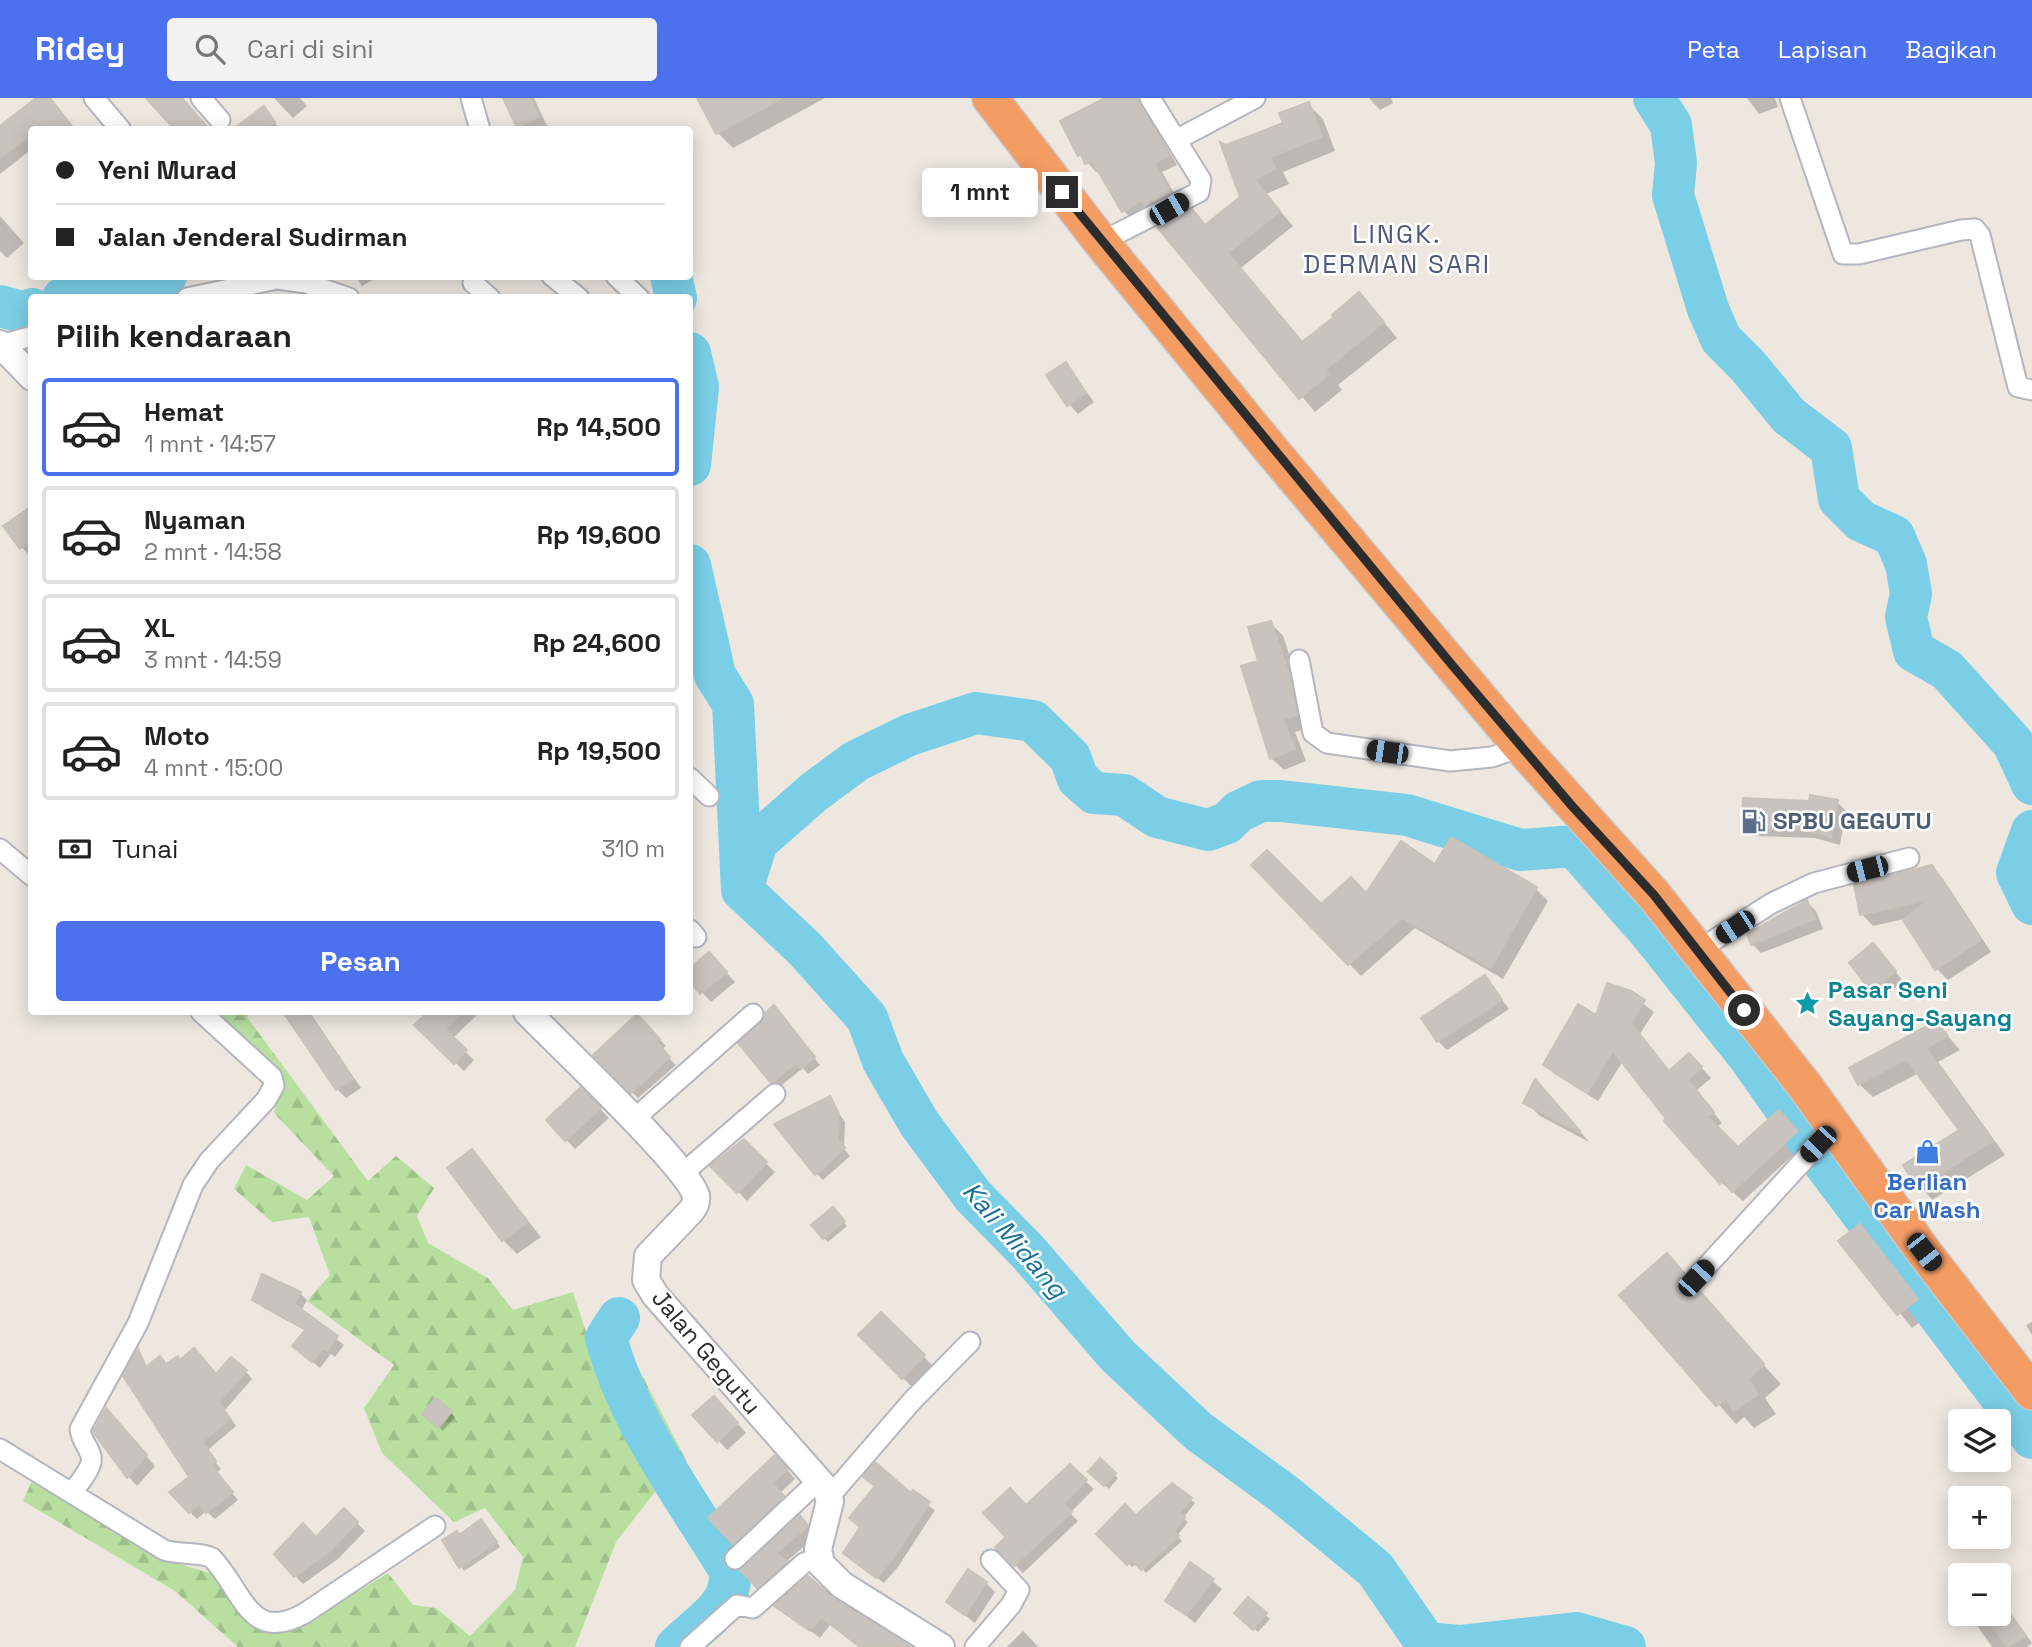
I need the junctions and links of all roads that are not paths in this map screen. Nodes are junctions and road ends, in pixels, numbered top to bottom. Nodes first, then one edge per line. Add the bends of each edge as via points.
1 (94, 98) edge
2 (201, 98) edge
3 (471, 98) edge
4 (990, 98) edge
5 (1150, 98) edge
6 (1255, 98) edge
7 (1790, 98) edge
8 (220, 120) dead end
9 (480, 125) dead end
10 (118, 126) edge
11 (1176, 140) junction
12 (1101, 242) junction
13 (271, 280) edge
14 (284, 280) edge
15 (557, 280) edge
16 (620, 280) edge
17 (473, 283) dead end
18 (206, 294) edge
19 (338, 294) edge
20 (485, 294) edge
21 (574, 294) edge
22 (635, 294) edge
23 (28, 337) edge
24 (1, 344) edge
25 (28, 373) edge
26 (2032, 390) edge
27 (1298, 660) dead end
28 (1521, 747) junction
29 (693, 781) edge
30 (709, 796) dead end
31 (0, 849) edge
32 (1909, 858) dead end
33 (28, 873) edge
34 (1697, 951) junction
35 (753, 1014) dead end
36 (204, 1015) edge
37 (530, 1015) edge
38 (775, 1094) dead end
39 (633, 1120) junction
40 (1820, 1142) junction
41 (682, 1174) junction
42 (1696, 1278) dead end
43 (971, 1342) dead end
44 (2029, 1382) edge
45 (0, 1450) edge
46 (824, 1488) junction
47 (72, 1493) junction
48 (435, 1526) dead end
49 (819, 1558) junction
50 (735, 1559) dead end
51 (991, 1560) dead end
52 (690, 1647) edge
53 (941, 1647) edge
54 (975, 1647) edge

1 - 10 street
2 - 8 street
3 - 9 street
4 - 12 highway
5 - 11 street
6 - 11 street
7 - 26 street via 1843,254 1961,230 1975,229 1980,235 2018,387
11 - 12 street via 1201,180 1199,192
12 - 28 highway
13 - 18 street
14 - 19 street
15 - 21 street
16 - 22 street
17 - 20 street
23 - 24 street
24 - 25 street
27 - 28 street via 1313,733 1327,743 1450,761 1492,757
28 - 34 highway via 1654,895
29 - 30 street
31 - 33 street
32 - 34 street via 1814,883 1772,903
34 - 40 highway
35 - 39 street
36 - 47 street via 272,1077 274,1086 193,1185 138,1323 80,1429 91,1462
37 - 39 street, Jalan Gegutu
38 - 41 street
39 - 41 street, Jalan Gegutu
40 - 42 street
40 - 44 highway via 1924,1252
41 - 46 street, Jalan Gegutu via 694,1192 696,1205 648,1256 646,1280 654,1295
43 - 46 street
45 - 47 street
46 - 49 street
46 - 50 street
47 - 48 street via 164,1550 206,1554 256,1616 274,1624 305,1613
49 - 52 street via 804,1563 753,1608 737,1605
49 - 53 street via 842,1585
51 - 54 street via 1018,1590

